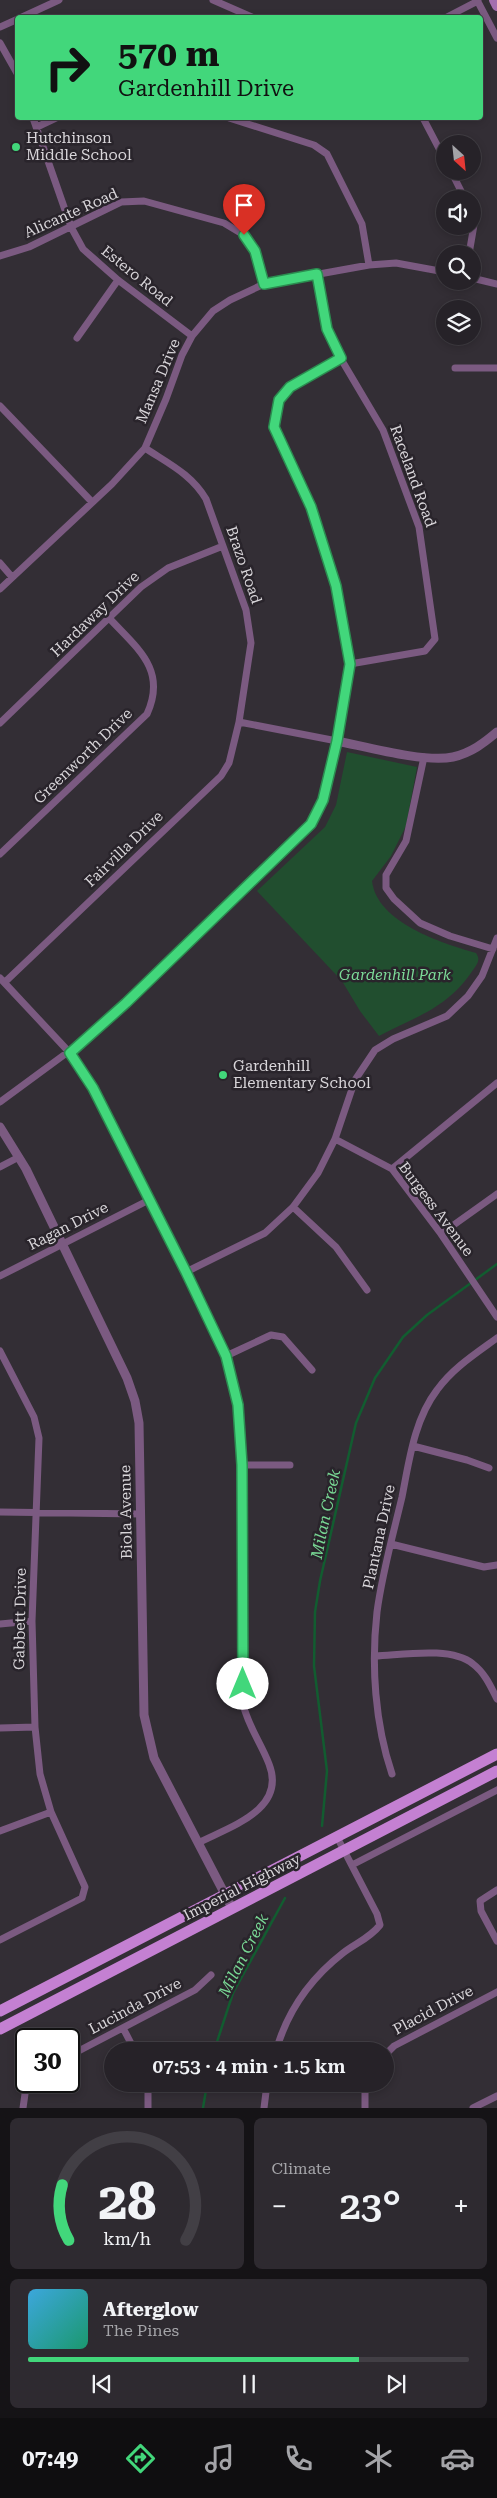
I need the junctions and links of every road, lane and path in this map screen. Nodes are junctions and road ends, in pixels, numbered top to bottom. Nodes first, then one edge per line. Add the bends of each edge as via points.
1 (59, 0) edge
2 (212, 0) edge
3 (494, 0) edge
4 (477, 1) edge
5 (497, 6) edge
6 (26, 15) edge
7 (247, 15) edge
8 (451, 15) edge
9 (15, 20) edge
10 (0, 27) edge
11 (497, 38) edge
12 (0, 43) edge
13 (15, 70) edge
14 (34, 120) edge
15 (52, 120) edge
16 (235, 120) edge
17 (424, 120) edge
18 (36, 127) junction
19 (436, 143) edge
20 (71, 227) junction
21 (0, 256) edge
22 (369, 265) junction
23 (436, 270) edge
24 (317, 274) junction
25 (118, 280) junction
26 (481, 280) edge
27 (264, 284) junction
28 (497, 284) edge
29 (192, 336) junction
30 (78, 338) dead end
31 (341, 358) junction
32 (455, 368) dead end
33 (497, 368) edge
34 (0, 406) edge
35 (145, 448) junction
36 (92, 502) junction
37 (223, 546) junction
38 (0, 563) edge
39 (12, 577) junction
40 (0, 589) edge
41 (110, 619) junction
42 (350, 664) junction
43 (239, 722) junction
44 (0, 723) edge
45 (497, 732) edge
46 (337, 741) junction
47 (424, 757) junction
48 (0, 854) edge
49 (497, 938) edge
50 (493, 950) junction
51 (2, 980) edge
52 (70, 1053) junction
53 (497, 1083) edge
54 (0, 1102) edge
55 (0, 1127) edge
56 (335, 1139) junction
57 (19, 1157) junction
58 (0, 1167) edge
59 (392, 1169) junction
60 (497, 1194) edge
61 (149, 1200) junction
62 (293, 1207) junction
63 (441, 1234) junction
64 (62, 1244) junction
65 (186, 1272) junction
66 (0, 1276) edge
67 (367, 1290) dead end
68 (497, 1317) edge
69 (497, 1338) edge
70 (0, 1351) edge
71 (226, 1356) junction
72 (312, 1370) dead end
73 (412, 1446) junction
74 (242, 1465) junction
75 (290, 1465) dead end
76 (489, 1468) dead end
77 (37, 1511) junction
78 (0, 1512) edge
79 (140, 1514) junction
80 (392, 1544) junction
81 (497, 1565) edge
82 (32, 1621) junction
83 (0, 1624) edge
84 (375, 1656) junction
85 (497, 1699) edge
86 (35, 1726) junction
87 (0, 1728) edge
88 (497, 1754) edge
89 (497, 1771) edge
90 (392, 1774) dead end
91 (497, 1790) edge
92 (51, 1812) junction
93 (0, 1831) edge
94 (337, 1837) junction
95 (198, 1843) junction
96 (344, 1850) junction
97 (352, 1865) junction
98 (497, 1890) edge
99 (225, 1895) junction
100 (232, 1908) junction
101 (0, 1940) edge
102 (497, 1941) edge
103 (211, 1975) dead end
104 (497, 1992) edge
105 (0, 2011) edge
106 (123, 2028) junction
107 (0, 2029) edge
108 (130, 2042) edge
109 (279, 2042) edge
110 (394, 2046) edge
111 (80, 2050) edge
112 (148, 2092) edge
113 (267, 2092) edge
114 (365, 2092) edge
115 (25, 2093) edge
116 (497, 2096) edge
117 (23, 2108) edge
118 (148, 2108) edge
119 (264, 2108) edge
120 (365, 2108) edge
121 (473, 2108) edge

1 - 6 street
2 - 7 street
3 - 5 main road
4 - 8 street
4 - 11 street
9 - 10 street
12 - 13 street
14 - 18 street, Estero Road
15 - 18 street
16 - 22 street via 314,145 328,154 362,224
17 - 19 street
18 - 20 street, Estero Road
20 - 21 street, Alicante Road via 29,247
20 - 25 street, Estero Road via 83,249
20 - 27 street, Alicante Road via 121,202 144,201 224,223 244,235 255,251
22 - 23 street, Mansa Drive via 396,263
22 - 24 street, Mansa Drive
24 - 27 street, Mansa Drive
24 - 31 street, Raceland Road via 327,329
25 - 29 street, Estero Road
25 - 30 street
26 - 28 street
27 - 29 street, Mansa Drive via 213,311
29 - 35 street, Mansa Drive
31 - 42 street via 290,387 279,400 274,427 311,507 336,586
31 - 42 street, Raceland Road via 383,430 420,527 435,639 425,651
32 - 33 street
34 - 36 street
35 - 36 street, Mansa Drive
35 - 37 street, Brazo Road via 189,476 198,486
36 - 39 street, Mansa Drive
37 - 41 street, Hardaway Drive via 168,568 141,586
37 - 43 street, Brazo Road via 246,610 251,643
38 - 39 street
39 - 40 street, Mansa Drive
41 - 44 street, Hardaway Drive
41 - 48 street, Greenworth Drive via 141,651 150,666 155,683 147,714
42 - 46 street
43 - 46 street
43 - 51 street, Fairvilla Drive via 229,764 221,776
45 - 47 street via 480,746 453,757
46 - 47 street
46 - 52 street via 323,800 311,824
47 - 50 street via 406,841 386,875 386,888 420,923
49 - 50 street
50 - 56 street via 482,976 468,996 447,1016 375,1050 355,1080
51 - 52 street
52 - 54 street
52 - 61 street via 93,1088
53 - 59 street
55 - 57 street, Biola Avenue
56 - 59 street, Burgess Avenue
56 - 62 street via 318,1173
57 - 58 street
57 - 64 street, Biola Avenue
59 - 63 street, Burgess Avenue
60 - 63 street
61 - 64 street, Ragan Drive
61 - 65 street
62 - 65 street via 265,1233
62 - 67 street via 336,1247
63 - 68 street, Burgess Avenue
64 - 66 street, Ragan Drive
64 - 79 street, Biola Avenue via 135,1401 139,1423
65 - 71 street
69 - 73 street, Plantana Drive via 457,1368 436,1390
70 - 77 street, Gabbett Drive via 34,1417 39,1438
71 - 72 street via 270,1335 283,1337
71 - 74 street via 238,1405
73 - 76 street
73 - 80 street, Plantana Drive
74 - 75 street
74 - 95 street via 243,1704 270,1765 273,1783 269,1799 256,1813
77 - 78 street
77 - 79 street
77 - 82 street, Gabbett Drive
79 - 95 street, Biola Avenue via 144,1715 154,1758
80 - 81 street via 484,1567
80 - 84 street, Plantana Drive via 377,1612
82 - 83 street
82 - 86 street, Gabbett Drive
84 - 85 street via 456,1655 473,1664 486,1678
84 - 90 street, Plantana Drive via 381,1730
86 - 87 street
86 - 92 street, Gabbett Drive via 40,1774
88 - 94 main road, Imperial Highway
89 - 96 main road, Imperial Highway
91 - 97 street
92 - 93 street
92 - 101 street, Gabbett Drive via 85,1887 82,1898
94 - 96 street
94 - 99 main road, Imperial Highway
95 - 99 street, Biola Avenue
96 - 97 street
96 - 100 main road, Imperial Highway
97 - 109 street via 380,1925 372,1935 344,1952 308,1987 291,2012
98 - 102 street via 480,1901 481,1911
99 - 100 street, Biola Avenue
99 - 105 main road, Imperial Highway
100 - 107 main road, Imperial Highway
103 - 106 street, Lucinda Drive via 195,1990
104 - 110 street, Placid Drive
106 - 108 street
106 - 111 street, Lucinda Drive
112 - 118 street
113 - 119 street
114 - 120 street
115 - 117 street
116 - 121 street

